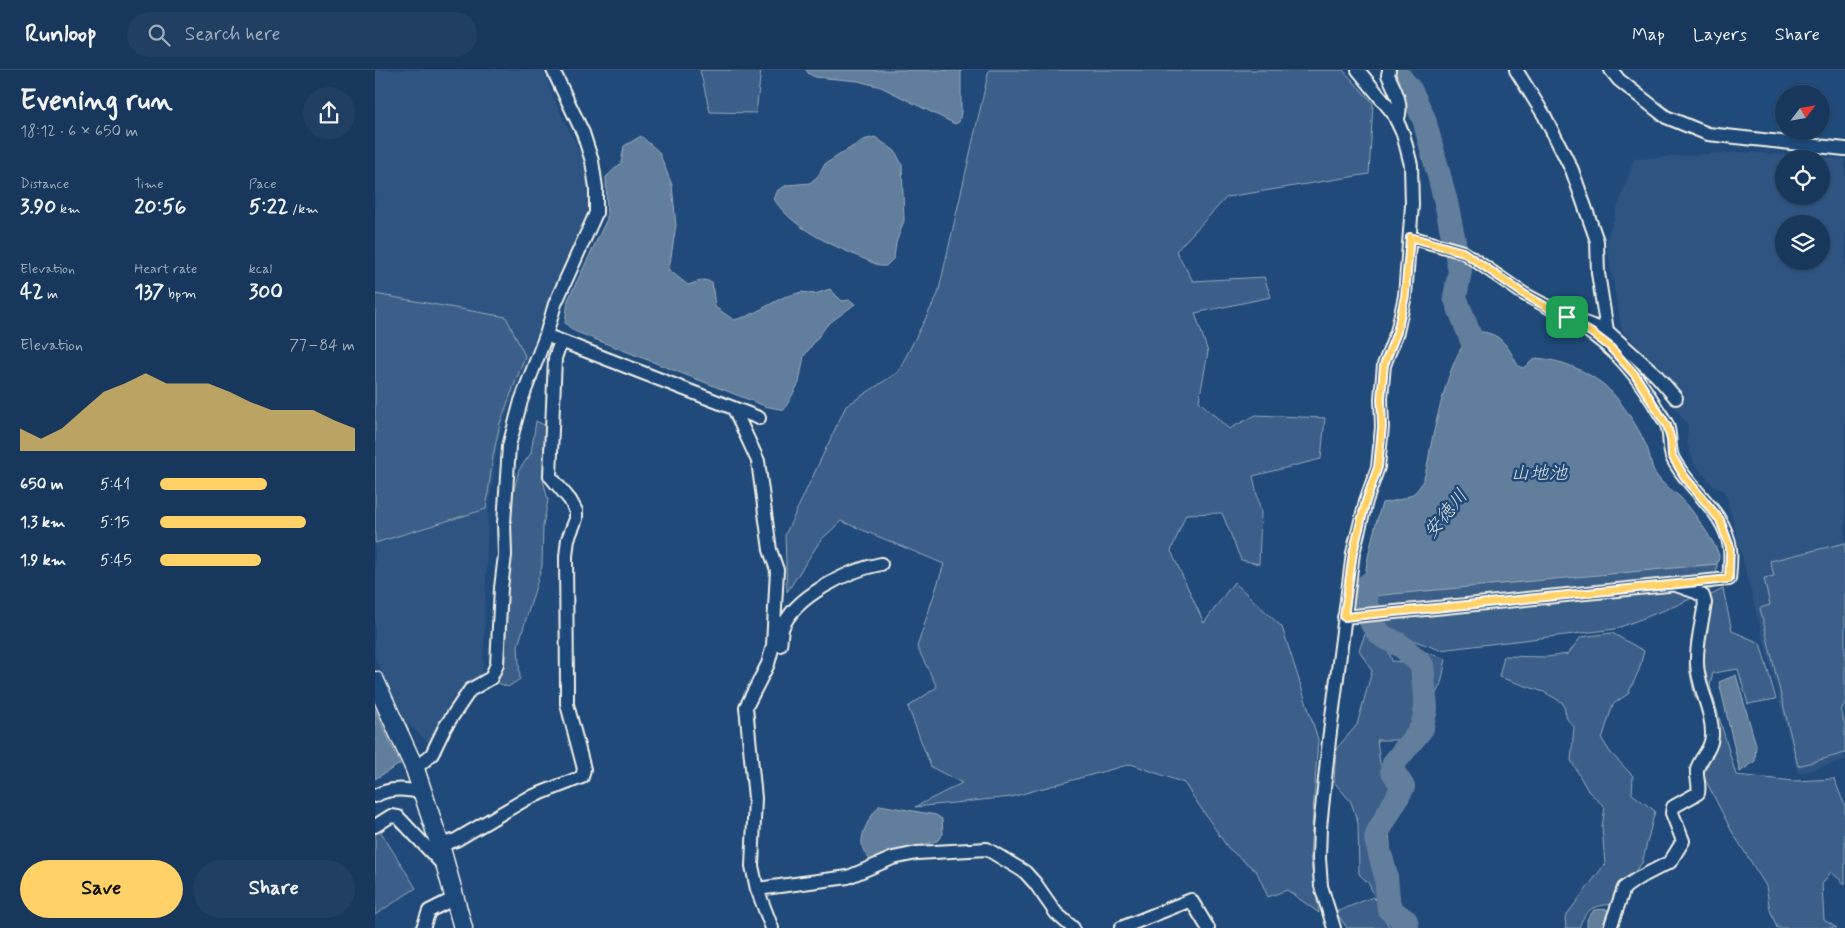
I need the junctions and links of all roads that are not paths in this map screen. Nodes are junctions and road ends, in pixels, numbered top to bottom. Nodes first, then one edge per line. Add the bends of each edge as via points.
1 (553, 70) edge
2 (1358, 70) edge
3 (1516, 70) edge
4 (1611, 70) edge
5 (1389, 73) edge
6 (1397, 121) junction
7 (1845, 148) edge
8 (1410, 237) junction
9 (1567, 317) junction
10 (1607, 331) junction
11 (546, 335) junction
12 (561, 341) junction
13 (1675, 398) dead end
14 (734, 409) junction
15 (759, 418) dead end
16 (881, 564) dead end
17 (1670, 583) junction
18 (1344, 617) junction
19 (768, 664) junction
20 (375, 682) edge
21 (415, 769) junction
22 (423, 793) junction
23 (375, 796) edge
24 (375, 826) edge
25 (440, 844) junction
26 (447, 869) junction
27 (757, 889) junction
28 (455, 898) junction
29 (423, 928) edge
30 (463, 928) edge
31 (772, 928) edge
32 (1073, 928) edge
33 (1121, 928) edge
34 (1208, 928) edge
35 (1334, 928) edge
36 (1610, 928) edge

1 - 11 street via 593,160 596,213 555,304
2 - 6 street
3 - 10 street via 1543,115 1579,188 1597,241 1598,273
4 - 7 street via 1665,117 1708,134
5 - 6 street via 1401,113
6 - 8 street via 1411,164
8 - 9 street via 1463,252 1524,294
8 - 18 street via 1405,296 1384,365 1378,467 1353,553
9 - 10 street
9 - 17 street via 1609,346 1635,375 1667,426 1672,456 1720,520 1730,547 1729,579
10 - 13 street via 1657,375
11 - 12 street
11 - 21 street via 521,401 509,446 497,664 491,678 470,690 445,727 432,754
12 - 14 street
12 - 25 street via 555,358 550,476 576,511 566,556 567,704 583,769 582,777 526,799 456,840
14 - 15 street
14 - 19 street via 757,461 770,550 777,570 773,645
16 - 19 street via 829,583 793,611 782,629 779,654
17 - 18 street
17 - 36 street via 1703,596 1705,603 1697,665 1712,736 1709,750 1697,768 1698,793 1673,807 1672,813 1683,841 1670,862 1624,888
18 - 35 street via 1320,828 1321,886
19 - 27 street via 746,707 755,798 752,866
20 - 21 street
21 - 22 street
22 - 23 street via 392,789
22 - 25 street
24 - 26 street via 391,816 398,817
25 - 26 street
26 - 28 street
27 - 31 street
27 - 32 street via 847,877 893,858 917,853 987,849 1025,872 1056,913
28 - 29 street via 429,910
28 - 30 street
33 - 34 street via 1191,900

